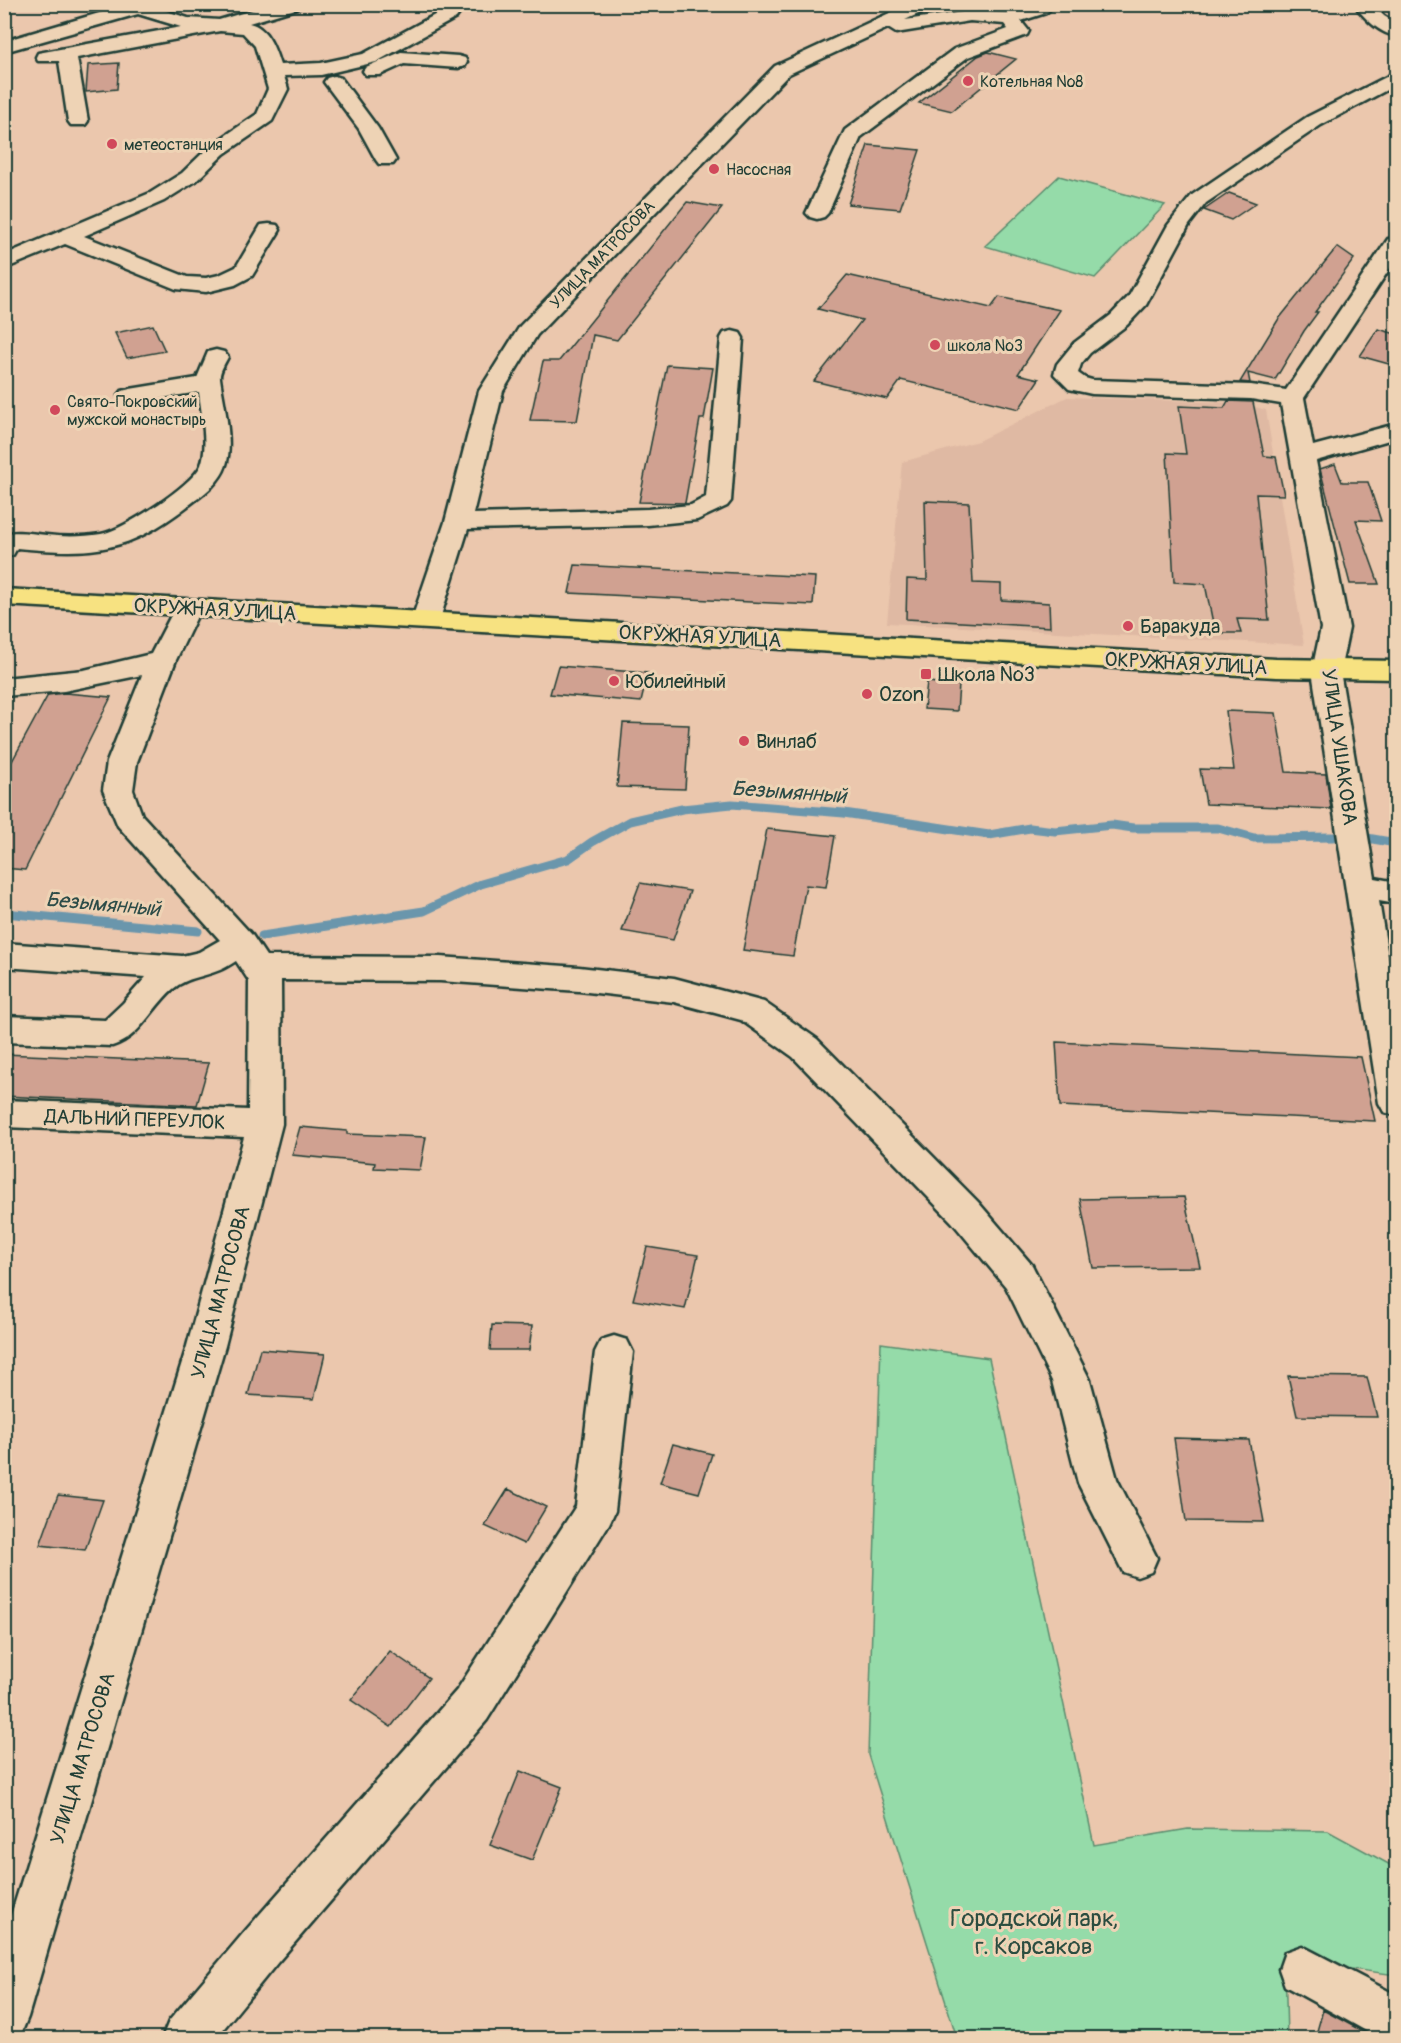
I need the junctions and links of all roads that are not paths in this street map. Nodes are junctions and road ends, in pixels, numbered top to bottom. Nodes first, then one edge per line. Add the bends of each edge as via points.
1 (293, 4) edge
2 (925, 4) edge
3 (1047, 4) edge
4 (1363, 4) edge
5 (145, 6) edge
6 (450, 14) dead end
7 (1009, 18) junction
8 (219, 26) junction
9 (1396, 31) edge
10 (868, 32) junction
11 (4, 47) edge
12 (67, 54) junction
13 (4, 60) edge
14 (458, 62) dead end
15 (296, 70) junction
16 (272, 71) junction
17 (1396, 78) edge
18 (334, 82) junction
19 (78, 122) dead end
20 (386, 160) dead end
21 (817, 213) dead end
22 (269, 230) dead end
23 (66, 237) junction
24 (1396, 244) edge
25 (4, 263) edge
26 (732, 338) dead end
27 (216, 357) dead end
28 (210, 383) junction
29 (130, 396) dead end
30 (1292, 398) junction
31 (1396, 431) edge
32 (1303, 457) junction
33 (458, 522) junction
34 (6, 543) edge
35 (4, 597) edge
36 (188, 608) junction
37 (426, 619) junction
38 (162, 660) junction
39 (1326, 670) junction
40 (1396, 670) edge
41 (4, 687) edge
42 (1361, 886) junction
43 (1396, 893) edge
44 (4, 955) edge
45 (249, 955) junction
46 (182, 968) junction
47 (4, 1029) edge
48 (1396, 1103) edge
49 (4, 1113) edge
50 (265, 1124) junction
51 (614, 1352) dead end
52 (1137, 1558) dead end
53 (1302, 1968) dead end
54 (4, 2017) edge
55 (1396, 2021) edge
56 (186, 2038) edge

1 - 8 street
2 - 10 street, УЛИЦА МАТРОСОВА
3 - 7 street
4 - 9 street
5 - 8 street via 186,23
5 - 11 street
6 - 15 street via 369,58 321,69
7 - 10 street via 970,16
7 - 21 street via 1020,31 961,54 852,134
8 - 12 street
8 - 16 street via 248,28 264,44
10 - 33 street, УЛИЦА МАТРОСОВА via 782,70 528,331 491,391
12 - 13 street
12 - 19 street
14 - 18 street via 401,58 347,83
15 - 16 street
15 - 18 street via 320,81
16 - 23 street via 278,89 265,117 157,197
17 - 30 street via 1314,121 1199,199 1187,211 1152,281 1127,312 1075,354 1066,374 1077,384 1092,387 1251,392
18 - 20 street
22 - 23 street via 244,271 206,285 184,284
23 - 25 street
24 - 30 street
26 - 33 street via 718,501 697,512 648,517
27 - 28 street via 208,376
28 - 29 street
28 - 34 street via 216,429 214,464 196,488 125,535 103,542
30 - 32 street, УЛИЦА УШАКОВА
31 - 32 street
32 - 39 street, УЛИЦА УШАКОВА via 1335,628
33 - 37 street, УЛИЦА МАТРОСОВА
35 - 36 main road, ОКРУЖНАЯ УЛИЦА
36 - 37 main road, ОКРУЖНАЯ УЛИЦА
36 - 38 street, УЛИЦА МАТРОСОВА
37 - 39 main road, ОКРУЖНАЯ УЛИЦА
38 - 41 street via 115,674 45,686
38 - 45 street, УЛИЦА МАТРОСОВА via 122,762 118,790 129,819
39 - 40 main road, ОКРУЖНАЯ УЛИЦА
39 - 42 street, УЛИЦА УШАКОВА
42 - 43 street
42 - 48 street, УЛИЦА УШАКОВА
44 - 46 street
45 - 46 street
45 - 50 street, УЛИЦА МАТРОСОВА via 265,980
45 - 52 street via 579,979 674,990 752,1011 805,1048 965,1212 1019,1276 1071,1380 1098,1483
46 - 47 street via 161,981 112,1033
49 - 50 street, ДАЛЬНИЙ ПЕРЕУЛОК
50 - 54 street, УЛИЦА МАТРОСОВА via 206,1346
51 - 56 street via 595,1511 472,1705
53 - 55 street

